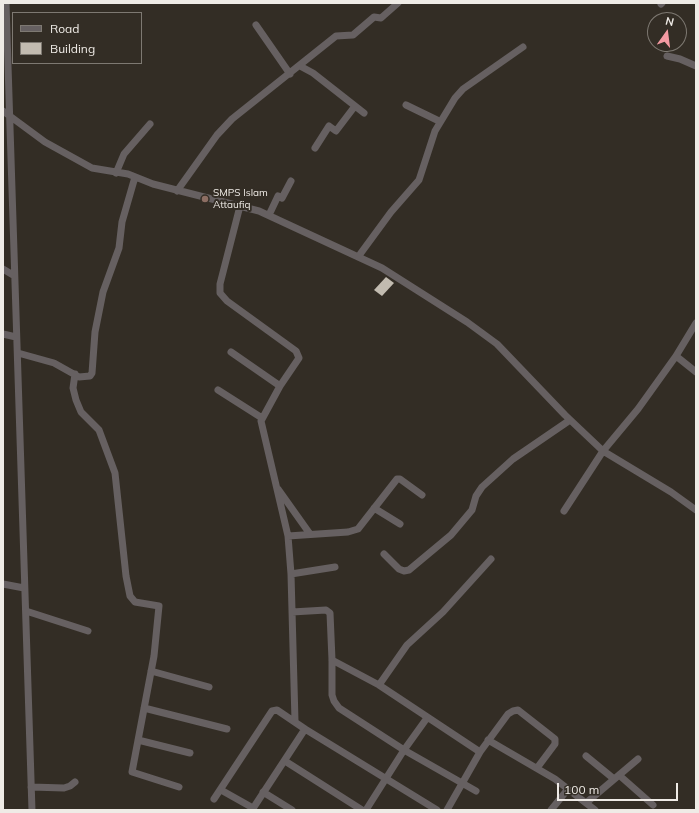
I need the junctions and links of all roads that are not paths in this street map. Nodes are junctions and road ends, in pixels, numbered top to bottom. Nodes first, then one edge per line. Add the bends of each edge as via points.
1 (6, 3) edge
2 (398, 3) edge
3 (256, 25) dead end
4 (523, 47) dead end
5 (667, 56) dead end
6 (300, 66) junction
7 (696, 66) edge
8 (290, 74) junction
9 (406, 105) dead end
10 (355, 106) junction
11 (6, 113) edge
12 (364, 113) dead end
13 (439, 121) junction
14 (150, 124) dead end
15 (315, 148) dead end
16 (116, 173) junction
17 (135, 177) junction
18 (291, 181) dead end
19 (177, 191) junction
20 (240, 206) junction
21 (269, 215) junction
22 (358, 257) junction
23 (3, 269) edge
24 (13, 275) junction
25 (696, 323) edge
26 (3, 334) edge
27 (16, 336) junction
28 (231, 352) dead end
29 (18, 353) junction
30 (676, 356) junction
31 (696, 372) edge
32 (75, 374) junction
33 (280, 386) junction
34 (218, 390) dead end
35 (262, 418) junction
36 (570, 420) junction
37 (603, 451) junction
38 (276, 486) junction
39 (422, 495) dead end
40 (374, 508) junction
41 (696, 510) edge
42 (564, 511) dead end
43 (400, 524) dead end
44 (310, 534) junction
45 (288, 536) junction
46 (384, 554) dead end
47 (491, 559) dead end
48 (335, 567) dead end
49 (291, 574) junction
50 (3, 584) edge
51 (24, 588) junction
52 (26, 611) junction
53 (292, 612) junction
54 (88, 631) dead end
55 (332, 660) junction
56 (151, 671) junction
57 (379, 685) junction
58 (209, 687) dead end
59 (144, 708) junction
60 (427, 718) junction
61 (295, 721) junction
62 (228, 729) dead end
63 (305, 729) junction
64 (138, 740) junction
65 (488, 740) junction
66 (404, 750) junction
67 (480, 752) junction
68 (190, 753) dead end
69 (586, 756) dead end
70 (638, 759) dead end
71 (285, 761) junction
72 (537, 768) junction
73 (617, 777) junction
74 (386, 779) junction
75 (75, 782) dead end
76 (463, 783) junction
77 (31, 787) junction
78 (179, 788) dead end
79 (568, 789) junction
80 (221, 790) junction
81 (476, 791) dead end
82 (264, 792) junction
83 (214, 799) dead end
84 (586, 803) junction
85 (653, 805) dead end
86 (253, 809) edge
87 (32, 810) edge
88 (292, 810) edge
89 (362, 810) edge
90 (366, 810) edge
91 (437, 810) edge
92 (447, 810) edge
93 (551, 810) edge
94 (595, 810) edge

1 - 11 street
2 - 6 street via 381,18 374,17 353,35 336,36 311,54
3 - 8 street
4 - 13 street via 463,89
5 - 7 street
6 - 8 street
6 - 10 street
8 - 19 street via 226,125
9 - 13 street
10 - 12 street
10 - 15 street via 336,131 329,126
11 - 16 street via 75,159 92,168
11 - 24 street
13 - 22 street via 423,174
14 - 16 street via 124,154
16 - 17 street
17 - 19 street
17 - 32 street via 122,222 118,248 103,292 95,332 94,369 90,376 78,377
18 - 21 street via 282,198 278,196
19 - 20 street
20 - 21 street
20 - 33 street via 220,284 220,293 227,301 296,351 299,358 297,363
21 - 22 street
22 - 36 street via 382,268 497,344
23 - 24 street
24 - 27 street
25 - 30 street
26 - 27 street
27 - 29 street
28 - 33 street
29 - 32 street via 54,363
29 - 51 street
30 - 31 street
30 - 37 street via 628,422
32 - 56 street via 73,388 76,400 81,412 99,430 115,473 130,596 135,602 158,606
33 - 35 street
34 - 35 street
35 - 38 street via 262,432
36 - 37 street
36 - 46 street via 514,460 482,487 472,510 451,535 409,570 404,572 399,569
37 - 41 street
37 - 42 street
38 - 44 street
38 - 45 street
39 - 40 street via 397,479
40 - 43 street
40 - 44 street via 362,526 353,532
44 - 45 street
45 - 49 street
47 - 57 street via 443,612 407,645
48 - 49 street
49 - 53 street
50 - 51 street
51 - 52 street
52 - 54 street
52 - 77 street
53 - 55 street via 328,611
53 - 61 street
55 - 57 street
55 - 66 street via 334,701 340,708
56 - 58 street
56 - 59 street
57 - 60 street
59 - 62 street
59 - 64 street
60 - 66 street
60 - 67 street
61 - 63 street
61 - 80 street via 277,710 272,711
63 - 71 street
63 - 74 street
64 - 68 street
64 - 78 street via 132,772
65 - 67 street
65 - 72 street
65 - 72 street via 508,714 518,710 555,739 555,744
66 - 74 street
66 - 76 street
67 - 76 street
69 - 73 street
70 - 73 street
71 - 82 street
71 - 89 street
72 - 79 street
73 - 84 street
73 - 85 street
74 - 90 street
74 - 91 street
75 - 77 street via 64,788
76 - 81 street
76 - 92 street
77 - 87 street
79 - 84 street
79 - 93 street
80 - 83 street
80 - 86 street
82 - 86 street
82 - 88 street
84 - 94 street

